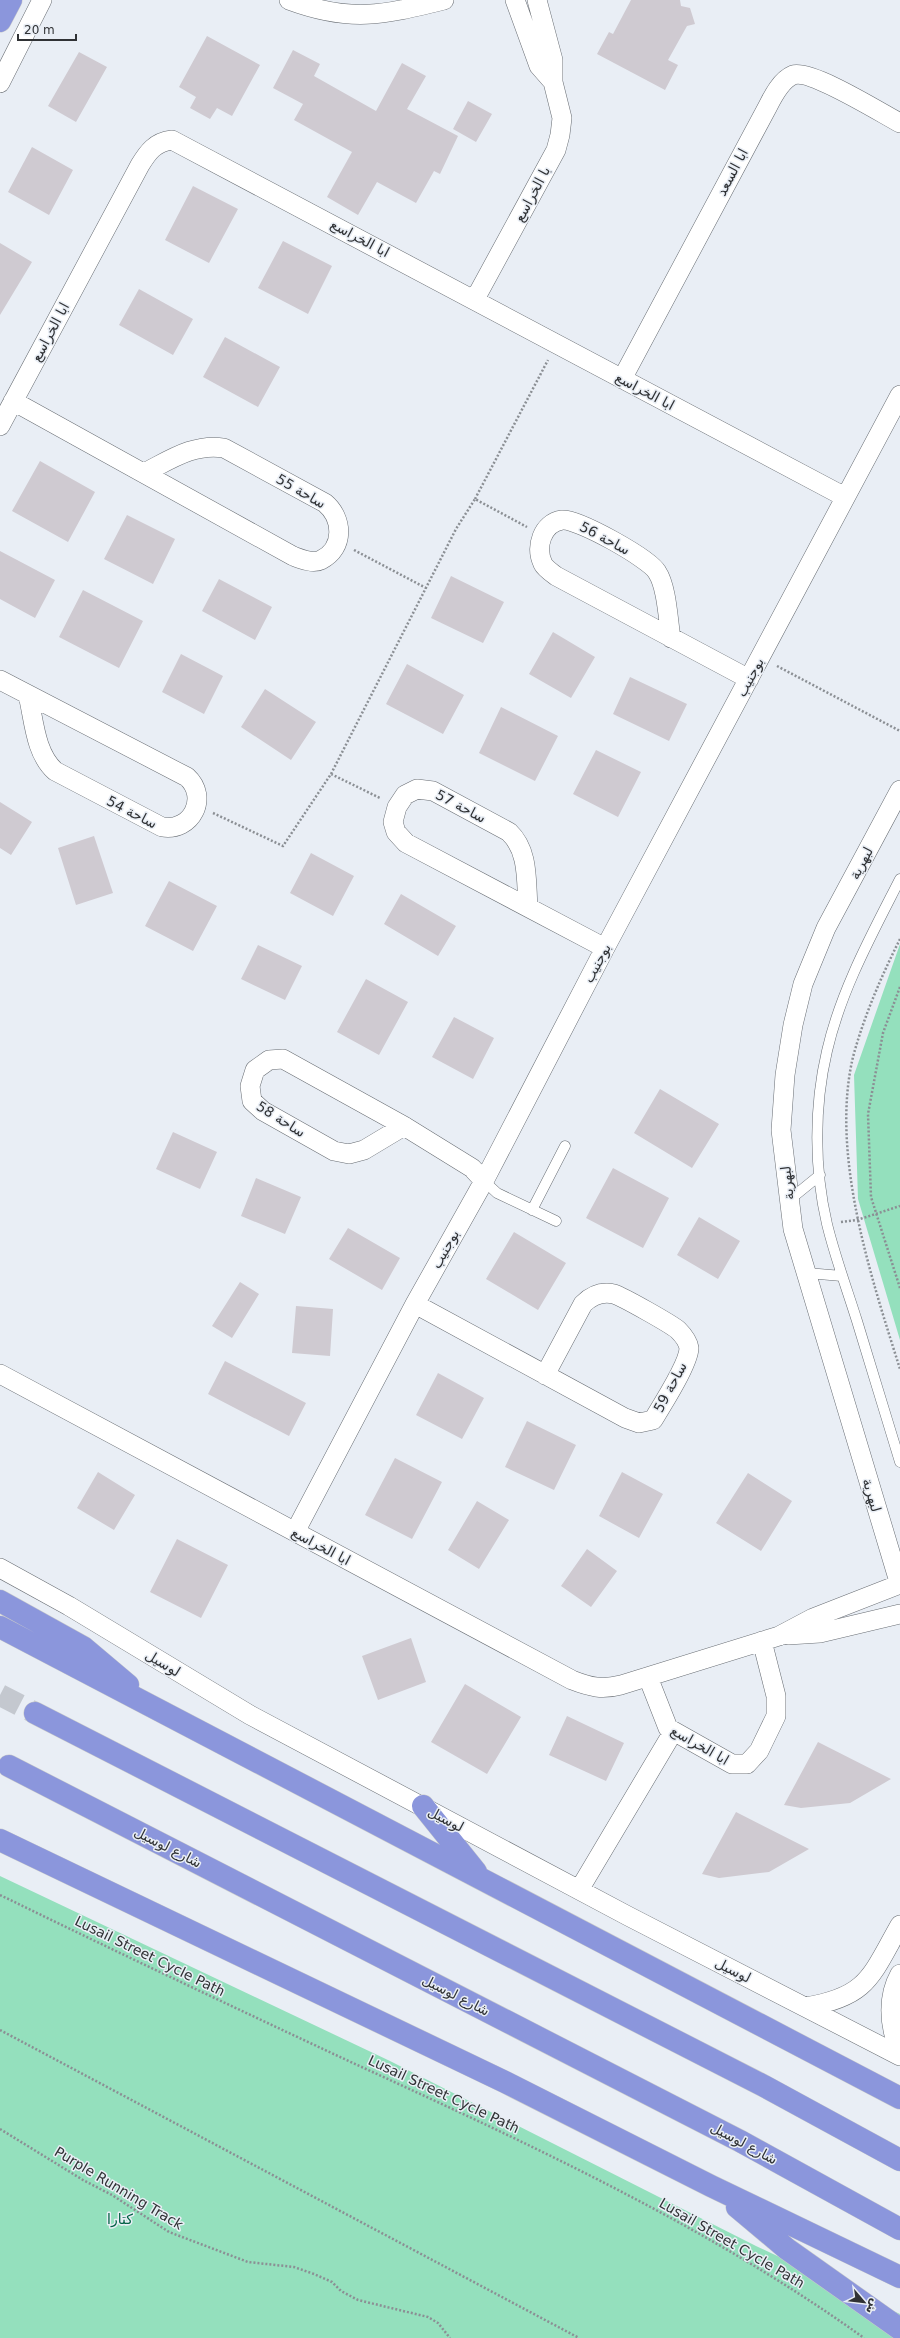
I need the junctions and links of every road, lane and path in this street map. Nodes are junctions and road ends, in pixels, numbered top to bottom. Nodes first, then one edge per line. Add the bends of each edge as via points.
1 (11, 0) edge
2 (42, 0) edge
3 (289, 0) edge
4 (444, 0) edge
5 (515, 0) edge
6 (537, 0) edge
7 (0, 22) edge
8 (553, 82) junction
9 (0, 83) edge
10 (900, 123) edge
11 (475, 299) junction
12 (557, 343) junction
13 (622, 379) junction
14 (900, 395) edge
15 (13, 401) junction
16 (0, 426) edge
17 (144, 473) junction
18 (845, 497) junction
19 (474, 499) junction
20 (542, 535) junction
21 (337, 541) junction
22 (426, 588) junction
23 (671, 638) junction
24 (760, 657) junction
25 (749, 679) junction
26 (0, 680) edge
27 (28, 695) junction
28 (900, 731) edge
29 (331, 774) junction
30 (900, 790) edge
31 (197, 805) junction
32 (396, 807) junction
33 (900, 879) edge
34 (528, 907) junction
35 (900, 939) edge
36 (605, 948) junction
37 (900, 987) edge
38 (404, 1126) junction
39 (565, 1146) dead end
40 (820, 1175) junction
41 (484, 1181) junction
42 (788, 1201) junction
43 (900, 1206) edge
44 (532, 1210) junction
45 (875, 1214) junction
46 (857, 1220) junction
47 (556, 1221) dead end
48 (827, 1224) junction
49 (807, 1273) junction
50 (842, 1276) junction
51 (900, 1288) edge
52 (414, 1304) junction
53 (900, 1369) edge
54 (0, 1374) edge
55 (544, 1375) junction
56 (900, 1462) edge
57 (295, 1532) junction
58 (0, 1568) edge
59 (898, 1574) edge
60 (0, 1601) edge
61 (900, 1614) edge
62 (0, 1627) edge
63 (770, 1638) junction
64 (0, 1641) edge
65 (38, 1647) junction
66 (648, 1677) junction
67 (158, 1710) junction
68 (36, 1713) tunnel mouth
69 (673, 1732) junction
70 (9, 1766) dead end
71 (423, 1806) junction
72 (0, 1840) edge
73 (0, 1856) edge
74 (482, 1879) junction
75 (579, 1890) junction
76 (0, 1895) edge
77 (151, 1914) junction
78 (900, 1925) edge
79 (900, 1974) edge
80 (805, 2007) junction
81 (0, 2030) edge
82 (900, 2055) edge
83 (900, 2098) edge
84 (0, 2128) edge
85 (900, 2160) edge
86 (711, 2186) junction
87 (900, 2229) edge
88 (900, 2277) edge
89 (900, 2329) edge
90 (450, 2338) edge
91 (579, 2338) edge
92 (864, 2338) edge

1 - 7 highway
2 - 9 street
3 - 4 street via 317,10 349,15 400,11
5 - 8 street, با الخراسع via 540,66
6 - 8 street, با الخراسع via 552,60
8 - 11 street, با الخراسع via 562,118 556,150
10 - 13 street, ابا السعد via 810,76 793,76 784,82 768,106
11 - 12 street, ابا الخراسع
11 - 15 street, ابا الخراسع via 180,142 165,141 148,152 140,165
12 - 13 street, ابا الخراسع
12 - 19 path
13 - 18 street, ابا الخراسع
14 - 18 street, بوجنيب
15 - 16 street, ابا الخراسع
15 - 17 street
17 - 21 street via 293,556 307,561 320,560 332,550
17 - 21 street, ساحة 55 via 185,452 210,446 224,448 334,510 339,521
18 - 24 street, بوجنيب
19 - 20 path
19 - 22 path
20 - 23 street via 539,550 543,564 556,576
20 - 23 street, ساحة 56 via 553,523 563,520 578,522 647,561 658,572
21 - 22 path
22 - 29 path
23 - 25 street
24 - 25 street, بوجنيب
24 - 28 path
25 - 36 street, بوجنيب
26 - 27 street
27 - 31 street via 187,777 196,791
27 - 31 street, ساحة 54 via 42,754 55,771 162,827 183,824 189,820
29 - 31 path via 283,846
29 - 32 path
30 - 42 street, لبهرية via 826,928 803,984 785,1075 781,1130
32 - 34 street via 393,822 396,832 406,843
32 - 34 street, ساحة 57 via 405,795 418,789 433,791 509,832 518,842 522,852
33 - 40 lane via 861,955 839,1010 827,1051 820,1096
34 - 36 street
35 - 46 path via 866,1015 853,1059 847,1139
36 - 41 street, بوجنيب
37 - 45 path via 883,1033 868,1114 871,1197
38 - 38 street, ساحة 58 via 364,1150 349,1154 334,1151 263,1111 252,1101 250,1086 255,1070 269,1060 283,1060
38 - 41 street, ساحة 58 via 472,1168
39 - 44 lane
40 - 42 lane
40 - 48 lane
41 - 44 lane via 497,1193
41 - 52 street, بوجنيب
42 - 49 street, لبهرية via 793,1229
43 - 45 path
44 - 47 lane
45 - 46 path
45 - 51 path
46 - 48 path
46 - 53 path
48 - 50 lane
49 - 50 lane
49 - 59 street, لبهرية
50 - 56 lane
52 - 55 street, ساحة 59
52 - 57 street, بوجنيب
54 - 57 street, ابا الخراسع
55 - 55 street, ساحة 59 via 583,1304 590,1297 601,1294 614,1294 678,1329 689,1348 686,1360 660,1409 653,1420 648,1422 639,1423 625,1418
57 - 66 street, ابا الخراسع via 572,1680 590,1687 610,1688
58 - 71 street, لوسيل via 250,1714
59 - 63 street, ابا الخراسع
60 - 67 highway via 83,1647
61 - 63 street, ابا الخراسع via 820,1633
62 - 65 highway
63 - 66 street, ابا الخراسع
63 - 69 street, ابا الخراسع via 777,1707 774,1724 754,1759 747,1764 732,1764
64 - 65 highway
65 - 67 highway
66 - 69 street, ابا الخراسع via 665,1722
67 - 74 highway
68 - 85 highway via 764,2086
69 - 75 street
70 - 87 highway, شارع لوسيل via 740,2140
71 - 74 highway
71 - 75 street, لوسيل
72 - 77 highway
73 - 77 highway via 70,1889
74 - 83 highway
75 - 80 street, لوسيل
76 - 92 path, Lusail Street Cycle Path via 565,2163 648,2206 810,2299
77 - 86 highway via 506,2082
78 - 80 street via 869,1980 853,1993 838,2000
79 - 82 street via 891,2002 891,2016 893,2035
80 - 82 street, لوسيل
81 - 91 path
84 - 90 path, Purple Running Track via 169,2232 248,2262 294,2267 332,2282 341,2291 358,2300 428,2317 438,2323
86 - 88 highway
86 - 89 highway via 787,2249

